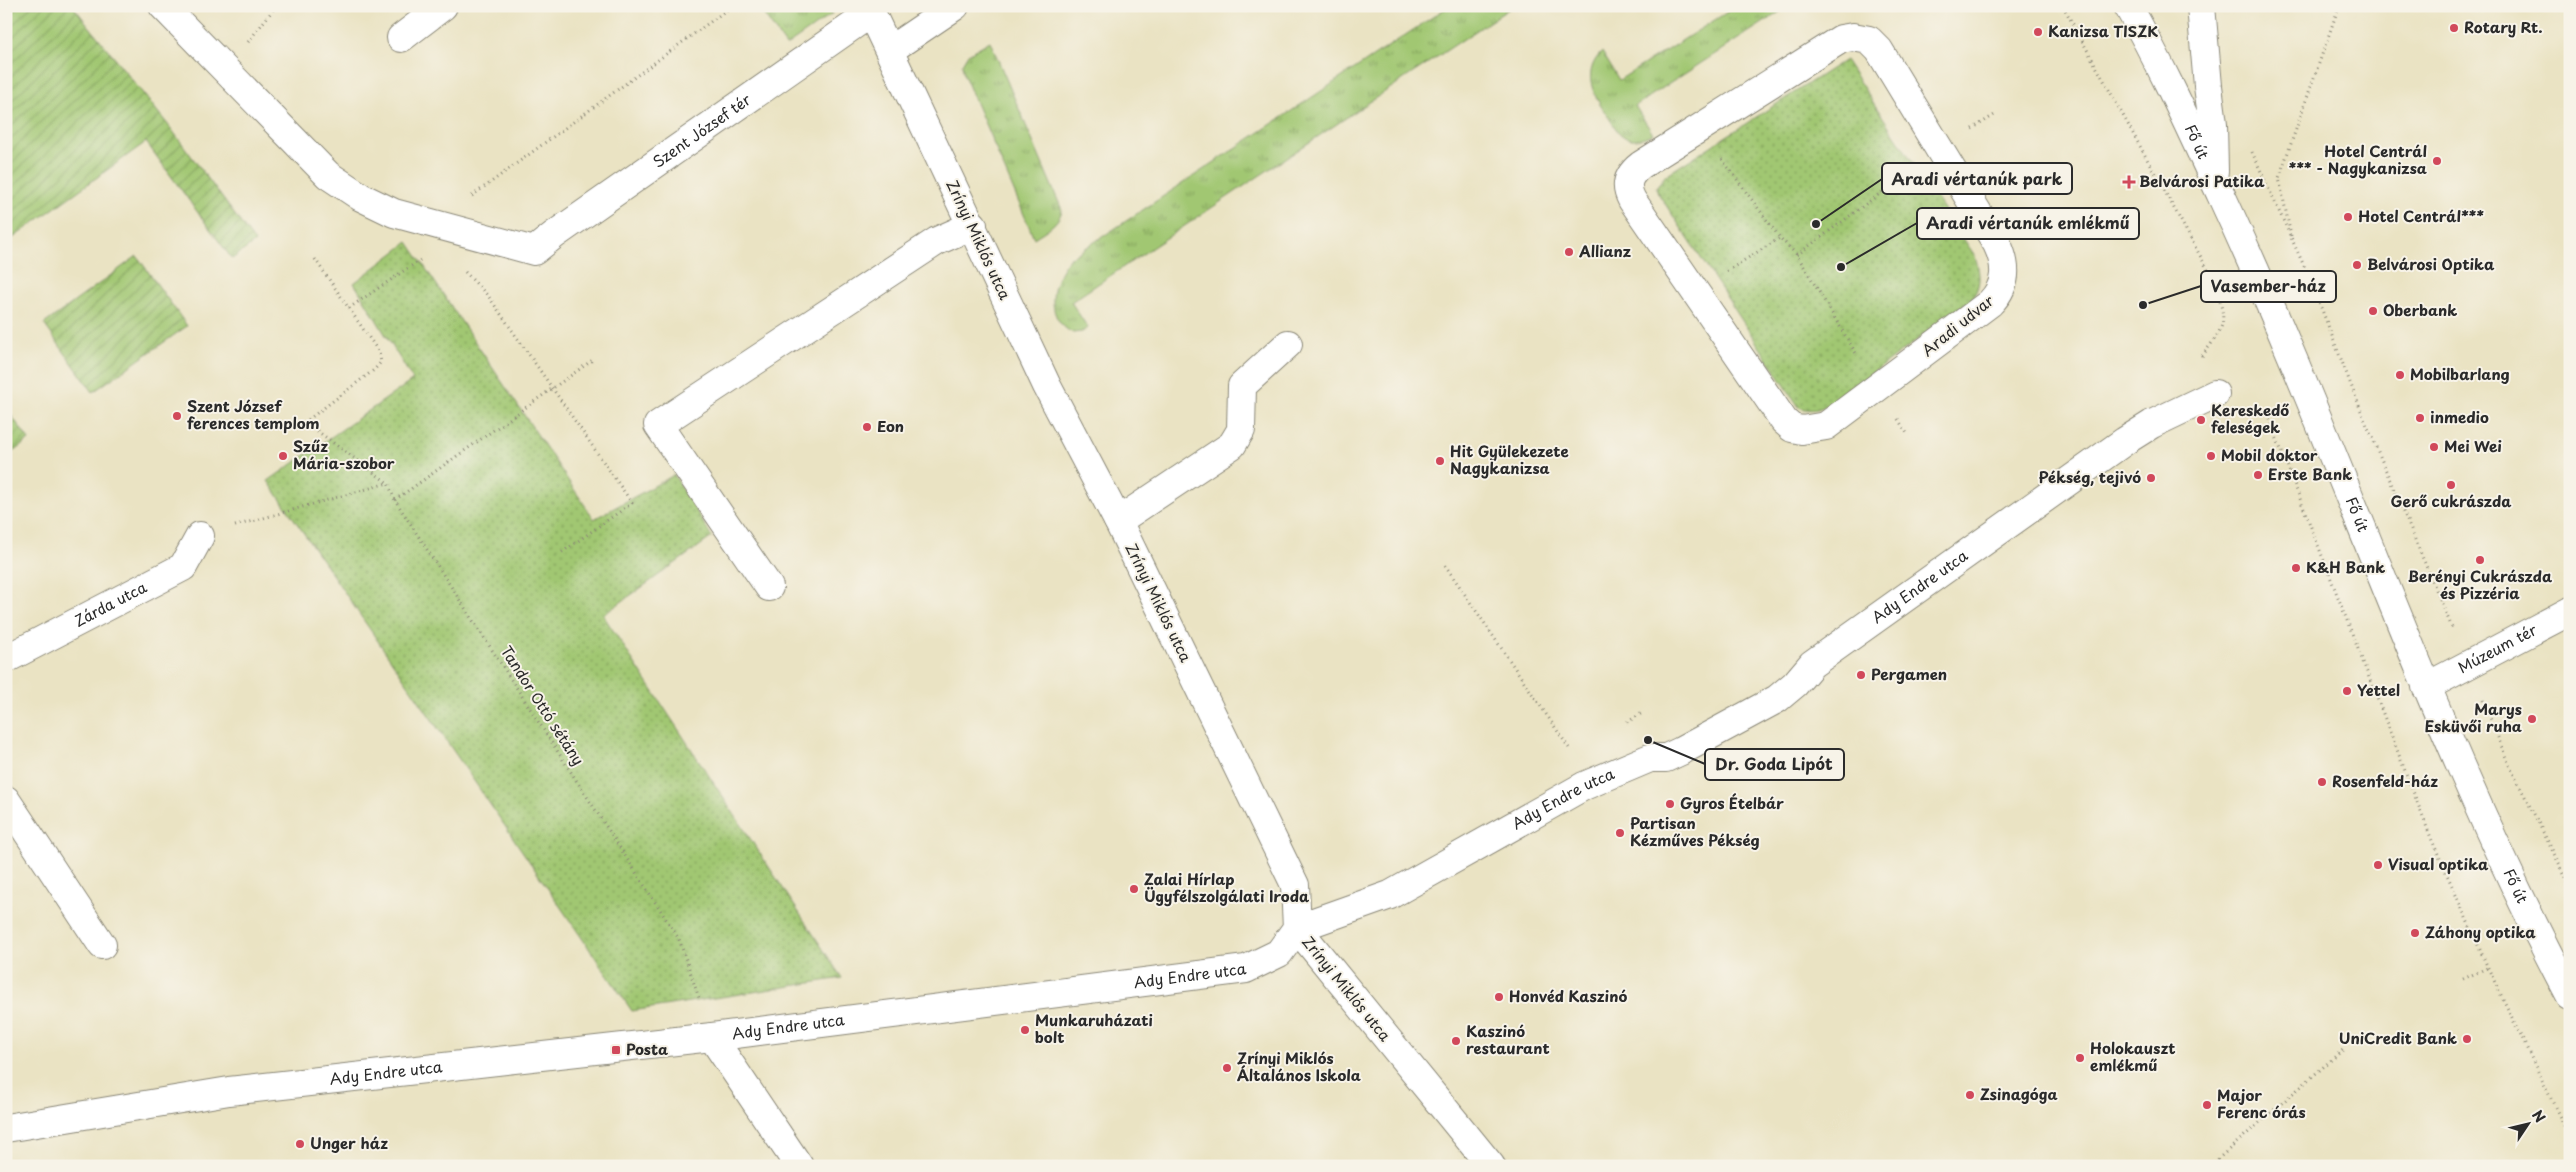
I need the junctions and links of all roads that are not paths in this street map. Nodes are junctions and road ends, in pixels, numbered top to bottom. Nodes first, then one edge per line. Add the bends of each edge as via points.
1 (163, 6) edge
2 (443, 6) edge
3 (955, 6) edge
4 (2201, 6) edge
5 (870, 10) edge
6 (2135, 10) edge
7 (401, 38) dead end
8 (890, 50) junction
9 (2214, 180) junction
10 (973, 225) junction
11 (1288, 344) dead end
12 (1878, 389) joint
13 (2214, 394) road end
14 (1118, 521) junction
15 (200, 536) road end
16 (770, 587) dead end
17 (2570, 611) edge
18 (6, 659) edge
19 (2426, 687) junction
20 (6, 800) edge
21 (1297, 928) junction
22 (102, 945) dead end
23 (2570, 996) edge
24 (712, 1038) junction
25 (6, 1128) edge
26 (799, 1166) edge
27 (1491, 1166) edge

1 - 5 street, Szent József tér via 328,175 361,197 443,237 534,251
2 - 7 street
3 - 8 street
4 - 9 street via 2213,124
5 - 8 street, Zrínyi Miklós utca
6 - 9 street, Fő út
8 - 10 street, Zrínyi Miklós utca
9 - 19 street, Fő út via 2297,366
10 - 14 street, Zrínyi Miklós utca via 1047,386
10 - 16 street via 937,241 658,425
11 - 14 street via 1242,386 1241,430 1232,445
12 - 12 street, Aradi udvar via 1990,303 2004,283 2001,253 1879,50 1869,40 1841,39 1633,171 1627,187 1632,200 1784,421 1792,428 1808,430 1826,426
13 - 21 street, Ady Endre utca via 2159,420 2125,441 1812,664 1777,699 1666,758 1650,758 1584,786 1390,895
14 - 21 street, Zrínyi Miklós utca via 1285,862 1295,885
15 - 18 street, Zárda utca via 183,567
17 - 19 street, Múzeum tér
19 - 23 street, Fő út via 2526,908
20 - 22 street
21 - 24 street, Ady Endre utca via 1279,953 1246,969
21 - 27 street, Zrínyi Miklós utca
24 - 25 street, Ady Endre utca via 229,1091
24 - 26 street

